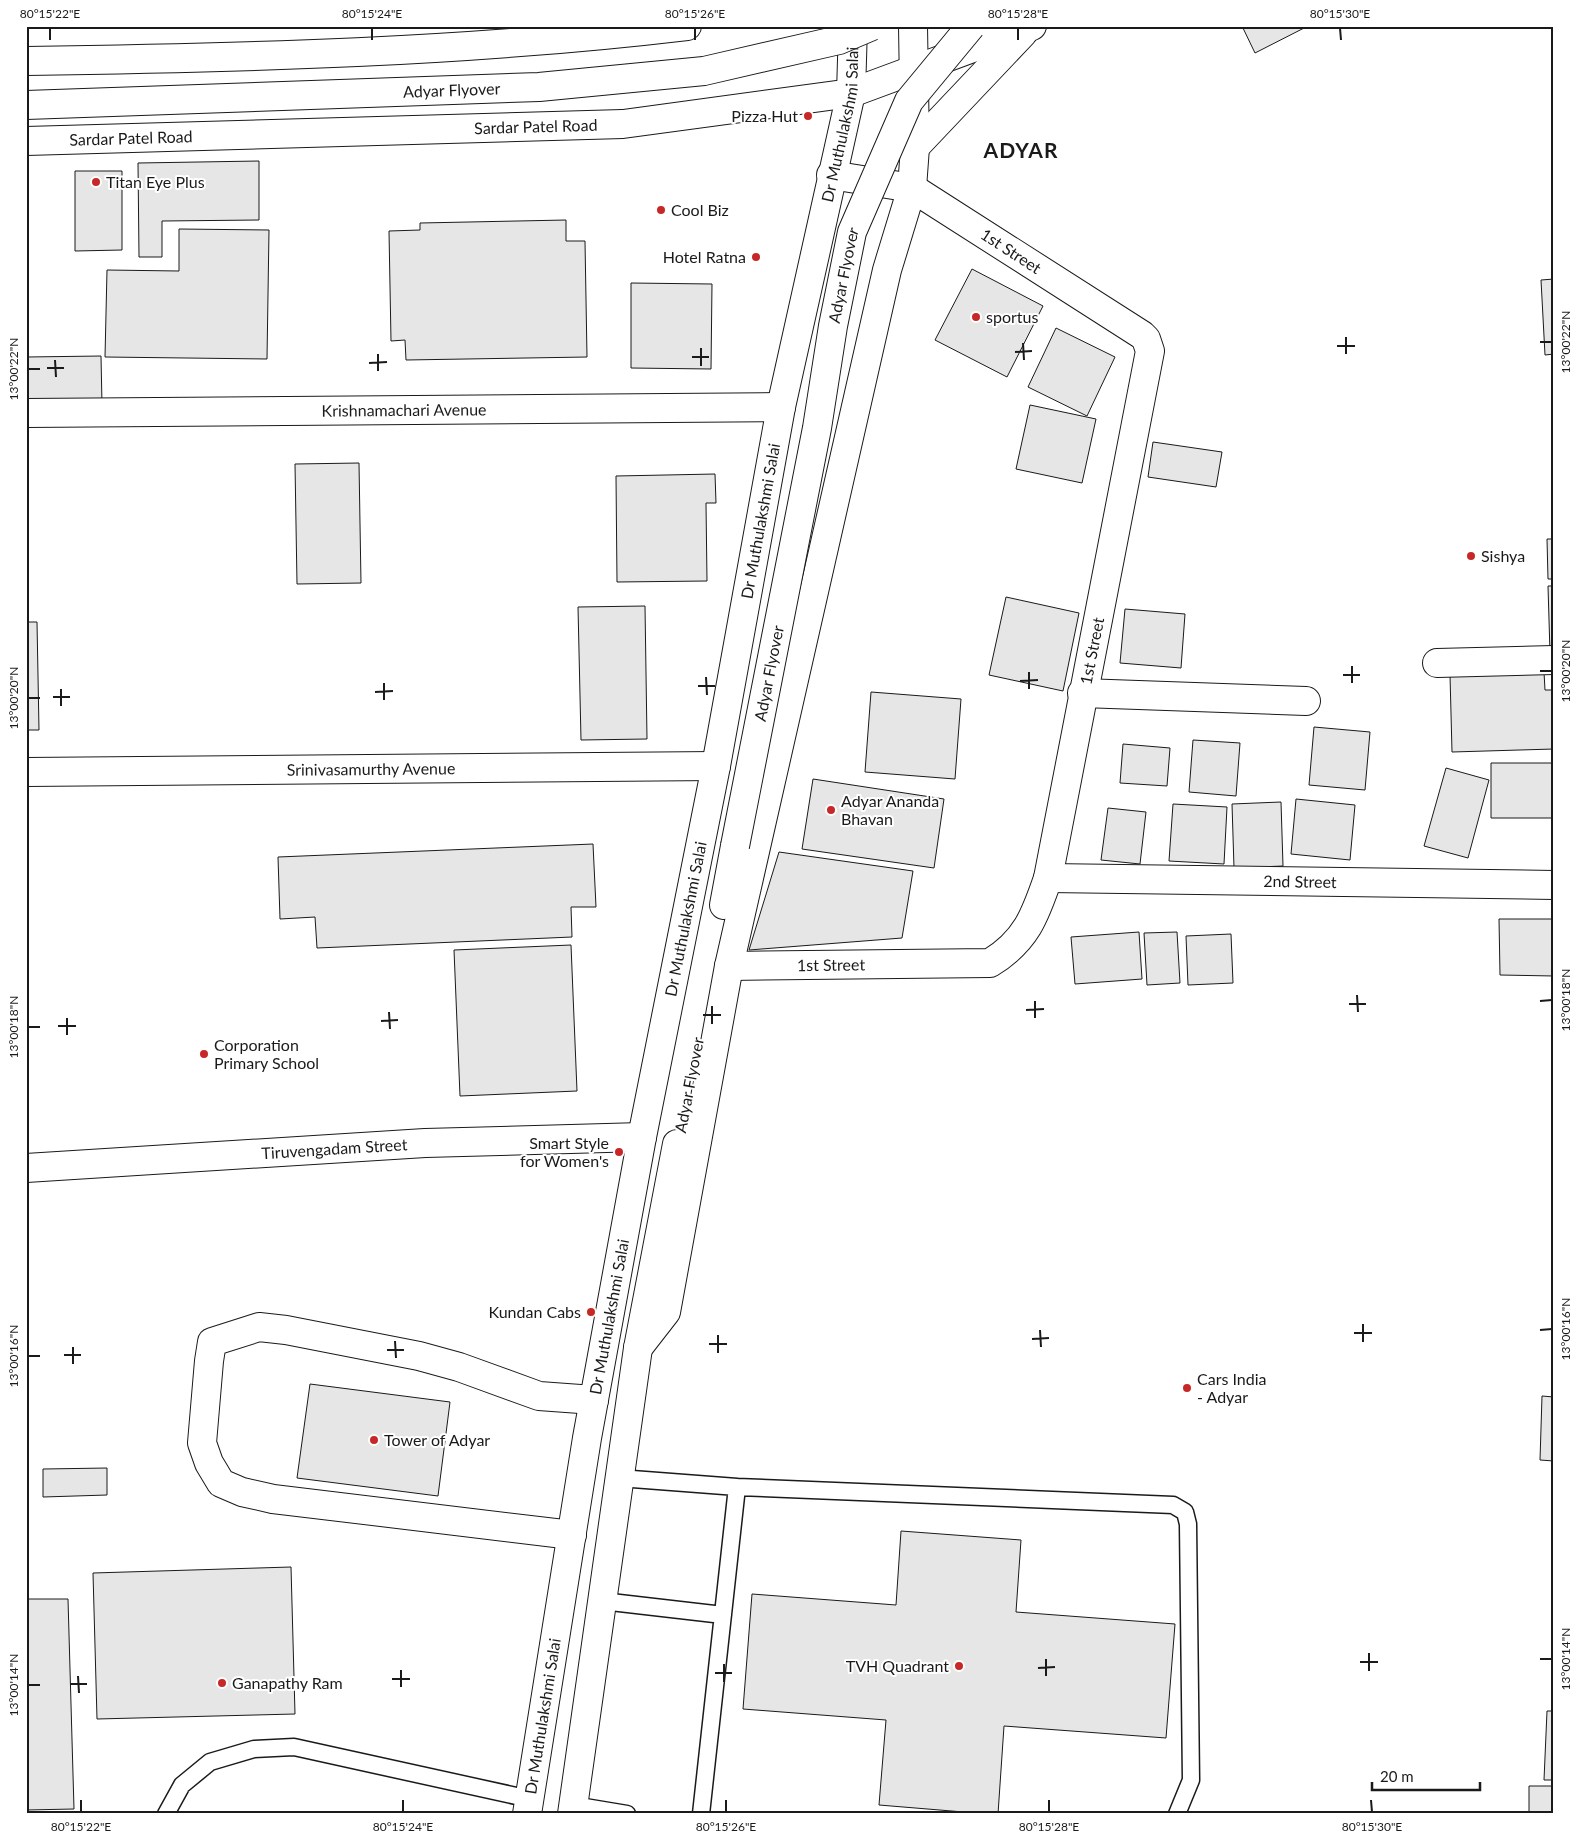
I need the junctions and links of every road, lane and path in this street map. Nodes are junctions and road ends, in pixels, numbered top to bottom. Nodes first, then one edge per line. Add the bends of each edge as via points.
1 (687, 26) edge
2 (853, 26) edge
3 (872, 26) edge
4 (913, 26) edge
5 (971, 26) edge
6 (1029, 28) edge
7 (26, 61) edge
8 (913, 70) junction
9 (850, 93) junction
10 (26, 105) edge
11 (26, 141) edge
12 (915, 147) junction
13 (831, 175) junction
14 (912, 188) junction
15 (781, 407) junction
16 (26, 413) edge
17 (1554, 660) edge
18 (1437, 663) dead end
19 (1082, 693) junction
20 (1306, 701) dead end
21 (716, 766) junction
22 (26, 772) edge
23 (1048, 878) junction
24 (1554, 885) edge
25 (729, 966) junction
26 (642, 1136) junction
27 (26, 1168) edge
28 (638, 1348) junction
29 (594, 1400) junction
30 (618, 1478) junction
31 (737, 1487) junction
32 (572, 1535) junction
33 (602, 1601) junction
34 (723, 1615) junction
35 (529, 1806) edge
36 (572, 1809) edge
37 (166, 1814) edge
38 (627, 1814) edge
39 (701, 1814) edge
40 (1177, 1814) edge

1 - 7 main road via 573,39 252,58
2 - 9 main road, Dr Muthulakshmi Salai
3 - 10 main road, Adyar Flyover, bridge via 839,40 704,71 558,85
4 - 8 main road
5 - 28 main road, Adyar Flyover, bridge via 909,101 852,232
6 - 8 main road, Sardar Patel Road
6 - 12 main road
8 - 9 main road, Sardar Patel Road
8 - 12 main road
9 - 11 main road, Sardar Patel Road via 623,124
9 - 13 main road, Dr Muthulakshmi Salai
12 - 14 main road
13 - 14 main road
13 - 15 main road, Dr Muthulakshmi Salai
14 - 19 main road, 1st Street via 1146,339 1150,351
14 - 25 main road via 887,270
15 - 16 main road, Krishnamachari Avenue
15 - 21 main road, Dr Muthulakshmi Salai
17 - 18 main road
19 - 20 main road
19 - 23 main road, 1st Street
21 - 22 main road, Srinivasamurthy Avenue
21 - 26 main road, Dr Muthulakshmi Salai
23 - 24 main road, 2nd Street
23 - 25 main road, 1st Street via 1036,915 1024,935 1007,953 990,963
25 - 28 main road via 666,1312
26 - 27 main road, Tiruvengadam Street via 425,1143
26 - 29 main road, Dr Muthulakshmi Salai
28 - 30 main road
29 - 32 main road, Dr Muthulakshmi Salai
29 - 32 main road via 539,1396 420,1356 286,1330 259,1327 212,1342 202,1443 221,1483 273,1499
30 - 31 lane
30 - 33 main road
31 - 34 lane
31 - 40 lane via 1159,1504 1173,1505 1185,1512 1188,1524 1191,1780
32 - 35 main road, Dr Muthulakshmi Salai
33 - 34 lane
33 - 36 main road
34 - 39 lane
35 - 37 lane via 294,1747 254,1749 210,1762 182,1786
36 - 38 lane

